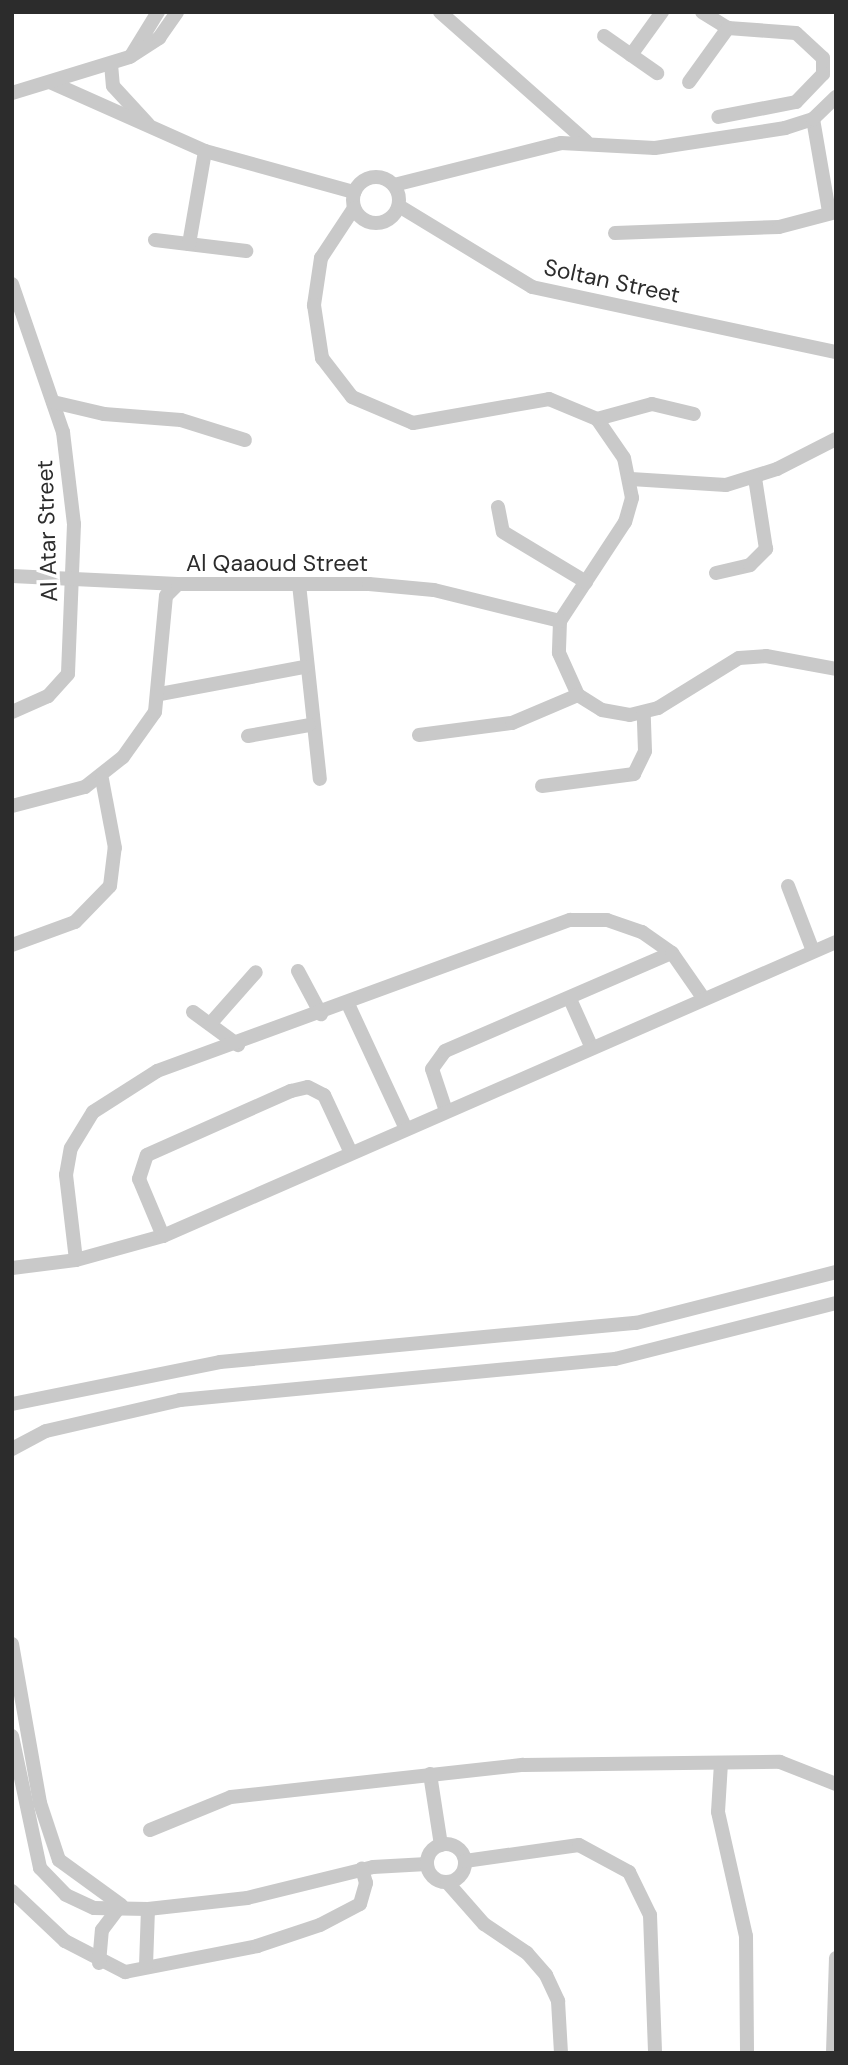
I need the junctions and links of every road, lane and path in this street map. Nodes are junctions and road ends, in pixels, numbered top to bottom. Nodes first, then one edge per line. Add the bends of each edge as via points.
1 (158, 12) edge
2 (177, 12) edge
3 (440, 12) edge
4 (662, 12) edge
5 (702, 12) edge
6 (727, 28) junction
7 (604, 36) dead end
8 (631, 55) junction
9 (130, 57) junction
10 (111, 64) junction
11 (657, 73) dead end
12 (50, 82) junction
13 (690, 82) dead end
14 (12, 93) edge
15 (836, 97) edge
16 (718, 117) dead end
17 (813, 119) junction
18 (154, 129) junction
19 (586, 141) junction
20 (205, 151) junction
21 (394, 185) junction
22 (354, 192) junction
23 (398, 206) junction
24 (354, 208) junction
25 (833, 212) edge
26 (615, 233) dead end
27 (155, 240) dead end
28 (189, 244) junction
29 (246, 251) dead end
30 (12, 284) edge
31 (15, 302) edge
32 (836, 352) edge
33 (53, 402) junction
34 (694, 414) dead end
35 (597, 419) junction
36 (836, 439) edge
37 (245, 440) dead end
38 (755, 478) junction
39 (631, 479) junction
40 (498, 507) dead end
41 (716, 572) dead end
42 (12, 576) edge
43 (73, 579) junction
44 (586, 582) junction
45 (178, 584) junction
46 (299, 584) junction
47 (560, 621) junction
48 (304, 667) junction
49 (836, 669) edge
50 (160, 694) junction
51 (578, 695) junction
52 (12, 712) edge
53 (644, 713) junction
54 (309, 725) junction
55 (419, 735) dead end
56 (248, 736) dead end
57 (102, 779) junction
58 (320, 779) dead end
59 (542, 786) dead end
60 (12, 806) edge
61 (788, 886) dead end
62 (836, 943) edge
63 (12, 945) edge
64 (813, 951) junction
65 (672, 953) junction
66 (298, 971) dead end
67 (256, 972) dead end
68 (570, 999) junction
69 (704, 999) junction
70 (348, 1004) junction
71 (193, 1012) dead end
72 (321, 1014) junction
73 (210, 1024) junction
74 (238, 1045) junction
75 (591, 1045) junction
76 (446, 1111) junction
77 (406, 1129) junction
78 (351, 1153) junction
79 (163, 1236) junction
80 (76, 1260) junction
81 (12, 1268) edge
82 (836, 1272) edge
83 (836, 1303) edge
84 (12, 1405) edge
85 (12, 1449) edge
86 (12, 1644) edge
87 (13, 1738) edge
88 (32, 1740) junction
89 (721, 1763) junction
90 (430, 1774) junction
91 (836, 1784) edge
92 (150, 1830) dead end
93 (441, 1845) junction
94 (59, 1860) junction
95 (465, 1861) junction
96 (427, 1864) junction
97 (40, 1868) junction
98 (362, 1869) junction
99 (447, 1882) junction
100 (12, 1891) edge
101 (121, 1905) junction
102 (148, 1909) junction
103 (836, 1958) edge
104 (99, 1963) junction
105 (146, 1966) junction
106 (561, 2053) edge
107 (655, 2053) edge
108 (747, 2053) edge
109 (833, 2053) edge

1 - 9 street
2 - 9 street via 159,38
3 - 19 street
4 - 8 street
5 - 6 street
6 - 13 street
6 - 16 street via 809,39 823,58 823,74 796,102
7 - 8 street
8 - 11 street
9 - 10 street
10 - 12 street
10 - 18 street via 113,86
12 - 14 street
12 - 18 street
15 - 17 street
17 - 19 street via 655,148
17 - 25 street
18 - 20 street
19 - 21 street
20 - 22 street
20 - 28 street
21 - 22 street via 372,177
21 - 23 street
22 - 24 street
23 - 24 street via 381,223 364,221
23 - 32 street, Soltan Street via 531,287
24 - 35 street via 321,258 314,305 322,358 352,397 413,423 538,397
25 - 26 street via 789,226
27 - 28 street
28 - 29 street
30 - 31 street, Al Atar Street
31 - 33 street, Al Atar Street
33 - 37 street via 104,414 181,420
33 - 43 street, Al Atar Street via 73,488
34 - 35 street via 652,404
35 - 39 street
36 - 38 street
38 - 39 street via 709,486
38 - 41 street via 766,549 750,565
39 - 44 street via 625,522
40 - 44 street via 503,532
42 - 43 street
43 - 45 street
43 - 52 street, Al Atar Street via 68,674 48,696
44 - 47 street
45 - 46 street, Al Qaaoud Street
45 - 50 street, Al Qaaoud Street via 166,596
46 - 47 street, Al Qaaoud Street via 434,590
46 - 48 street
47 - 51 street via 559,653
48 - 50 street
48 - 54 street
49 - 53 street via 766,656 738,658
50 - 57 street, Al Qaaoud Street via 155,712
51 - 53 street via 602,710
51 - 55 street via 512,723
53 - 59 street via 645,751 634,774
54 - 56 street
54 - 58 street
57 - 60 street
57 - 63 street via 114,836 110,886 75,922
61 - 64 street
62 - 64 street
64 - 69 street
65 - 68 street
65 - 69 street
65 - 70 street via 625,925 570,920
66 - 72 street
67 - 73 street
68 - 75 street
68 - 76 street via 439,1056 432,1077
69 - 75 street
70 - 72 street
70 - 77 street
71 - 73 street
72 - 74 street
73 - 74 street
74 - 80 street via 138,1080 84,1122 66,1175
75 - 76 street
76 - 77 street
77 - 78 street
78 - 79 street
78 - 79 street via 324,1095 308,1087 278,1096 147,1155 139,1179
79 - 80 street
80 - 81 street
82 - 84 street via 636,1323 220,1362
83 - 85 street via 615,1359 180,1400 46,1431
86 - 88 street
87 - 88 street
87 - 97 street
88 - 94 street via 40,1803
89 - 90 street via 556,1763
89 - 91 street via 793,1763
89 - 108 street via 718,1812 746,1936
90 - 92 street via 230,1797
90 - 93 street
93 - 95 street via 454,1845
93 - 96 street
94 - 97 street
94 - 101 street
95 - 99 street via 461,1876
95 - 107 street via 579,1845 629,1871 650,1915
96 - 98 street
96 - 99 street via 433,1877
97 - 101 street via 75,1899 94,1908
98 - 102 street via 247,1898
98 - 105 street via 366,1883 360,1904 330,1921 257,1946
99 - 106 street via 484,1924 527,1953 546,1975 558,2001
100 - 104 street via 51,1930
101 - 102 street
101 - 104 street via 102,1930
102 - 105 street
103 - 109 street
104 - 105 street via 125,1972

